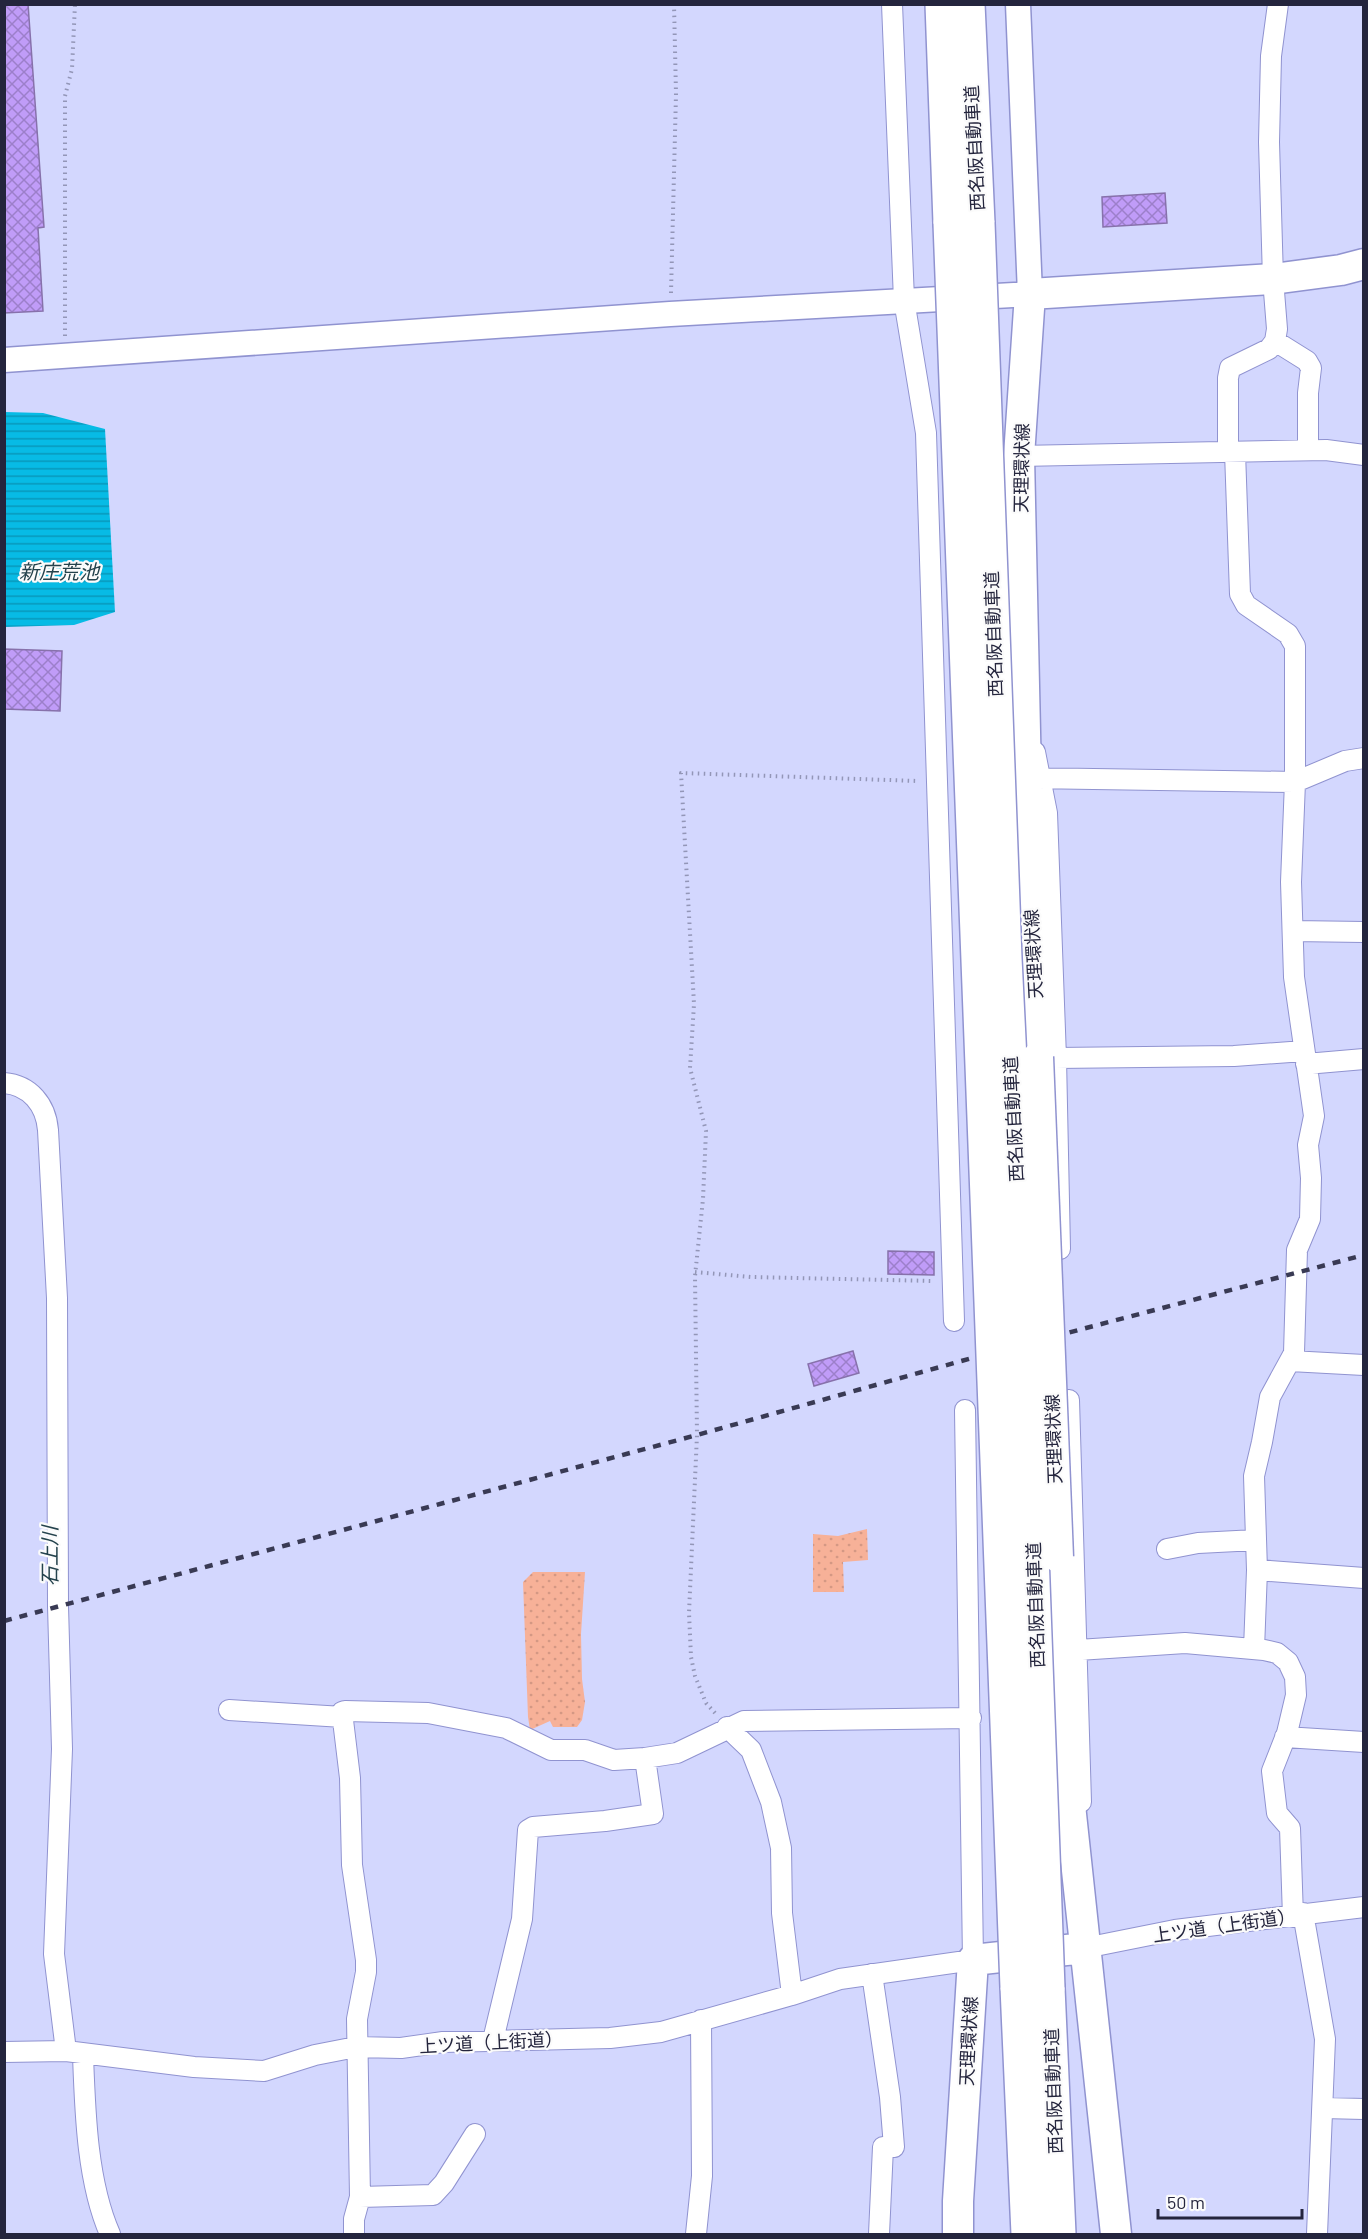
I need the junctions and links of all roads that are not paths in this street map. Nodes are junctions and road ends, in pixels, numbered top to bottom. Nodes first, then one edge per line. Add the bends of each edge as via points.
1 (892, 4) edge
2 (942, 4) edge
3 (968, 4) edge
4 (1018, 4) edge
5 (1278, 4) edge
6 (964, 223) junction
7 (1364, 264) edge
8 (1273, 279) junction
9 (1030, 294) junction
10 (904, 300) junction
11 (1275, 341) junction
12 (4, 360) edge
13 (1308, 450) junction
14 (1231, 452) junction
15 (1364, 455) edge
16 (1019, 456) junction
17 (1364, 758) edge
18 (1034, 778) junction
19 (1295, 782) junction
20 (1293, 931) junction
21 (1364, 932) edge
22 (1305, 1057) junction
23 (1047, 1058) junction
24 (1364, 1059) edge
25 (4, 1083) edge
26 (1061, 1283) dead end
27 (954, 1321) dead end
28 (1290, 1361) junction
29 (1364, 1365) edge
30 (1069, 1400) dead end
31 (966, 1410) dead end
32 (1256, 1540) junction
33 (1167, 1549) dead end
34 (1257, 1570) junction
35 (1364, 1578) edge
36 (1254, 1649) junction
37 (1078, 1650) junction
38 (229, 1710) dead end
39 (343, 1717) junction
40 (971, 1718) junction
41 (727, 1727) junction
42 (1285, 1737) junction
43 (1364, 1742) edge
44 (645, 1758) junction
45 (1076, 1862) junction
46 (1364, 1907) edge
47 (1298, 1915) junction
48 (1085, 1948) junction
49 (973, 1960) junction
50 (872, 1974) junction
51 (792, 1995) junction
52 (1033, 2002) junction
53 (702, 2020) junction
54 (493, 2040) junction
55 (356, 2047) junction
56 (4, 2052) edge
57 (75, 2053) junction
58 (1323, 2108) junction
59 (1364, 2109) edge
60 (475, 2134) dead end
61 (360, 2197) junction
62 (110, 2235) edge
63 (354, 2235) edge
64 (696, 2235) edge
65 (879, 2235) edge
66 (958, 2235) edge
67 (1005, 2235) edge
68 (1028, 2235) edge
69 (1059, 2235) edge
70 (1079, 2235) edge
71 (1116, 2235) edge
72 (1317, 2235) edge

1 - 10 street
2 - 6 highway, 西名阪自動車道
3 - 6 highway, 西名阪自動車道
4 - 9 street
5 - 8 street via 1271,56 1269,142
6 - 52 highway, 西名阪自動車道, bridge via 1025,1365
7 - 8 main road
8 - 9 main road
8 - 11 street
9 - 10 street
9 - 16 main road, 天理環状線
10 - 12 street
10 - 27 street via 926,433
11 - 13 street via 1307,361 1311,368
11 - 14 street via 1269,349 1230,368
13 - 14 street
13 - 15 street
14 - 16 street
14 - 19 street via 1240,594 1245,605 1288,634 1294,646
16 - 18 main road, 天理環状線 via 1024,706
17 - 19 street via 1344,761
18 - 19 street
18 - 23 main road, 天理環状線
19 - 20 street
20 - 21 street
20 - 22 street via 1294,977
22 - 23 street
22 - 24 street
22 - 28 street via 1314,1116 1308,1144 1310,1219 1297,1250 1294,1353
23 - 26 street
23 - 45 main road, 天理環状線, bridge via 1058,1557 1067,1777
25 - 57 street via 22,1087 36,1098 45,1113 48,1130 57,1298 62,1749 54,1954
28 - 29 street
28 - 32 street via 1270,1397 1254,1476
30 - 37 street
31 - 40 street
32 - 33 street
32 - 34 street
34 - 35 street
34 - 36 street
36 - 37 street via 1185,1642
36 - 42 street via 1277,1653 1288,1662 1295,1677 1296,1695
37 - 45 street via 1082,1791
38 - 39 street
39 - 44 street via 345,1711 428,1713 506,1728 550,1750 585,1750 614,1760
39 - 55 street via 350,1778 352,1865 366,1960
40 - 41 street via 744,1721
40 - 49 street
41 - 44 street via 677,1753
41 - 51 street via 752,1750 771,1802 781,1848 782,1913
42 - 43 street
42 - 47 street via 1272,1771 1277,1813 1290,1828
44 - 54 street via 653,1814 528,1830 522,1919
45 - 48 main road, 天理環状線
46 - 47 street, 上ツ道（上街道）
47 - 48 street, 上ツ道（上街道） via 1175,1930
47 - 58 street via 1325,2039
48 - 49 main road
48 - 71 main road, 天理環状線
49 - 50 street, 上ツ道（上街道）
49 - 66 main road, 天理環状線
50 - 51 street, 上ツ道（上街道） via 840,1979
50 - 65 street via 894,2147 883,2146
51 - 53 street, 上ツ道（上街道）
52 - 67 highway via 1007,2063
52 - 68 highway, 西名阪自動車道
52 - 69 highway, 西名阪自動車道
52 - 70 highway
53 - 54 street, 上ツ道（上街道） via 662,2032 610,2038
53 - 64 street via 702,2176
54 - 55 street, 上ツ道（上街道） via 401,2048
55 - 57 street, 上ツ道（上街道） via 264,2071
55 - 61 street
56 - 57 street, 上ツ道（上街道）
57 - 62 street via 102,2217
58 - 59 street
58 - 72 street
60 - 61 street via 433,2195
61 - 63 street

